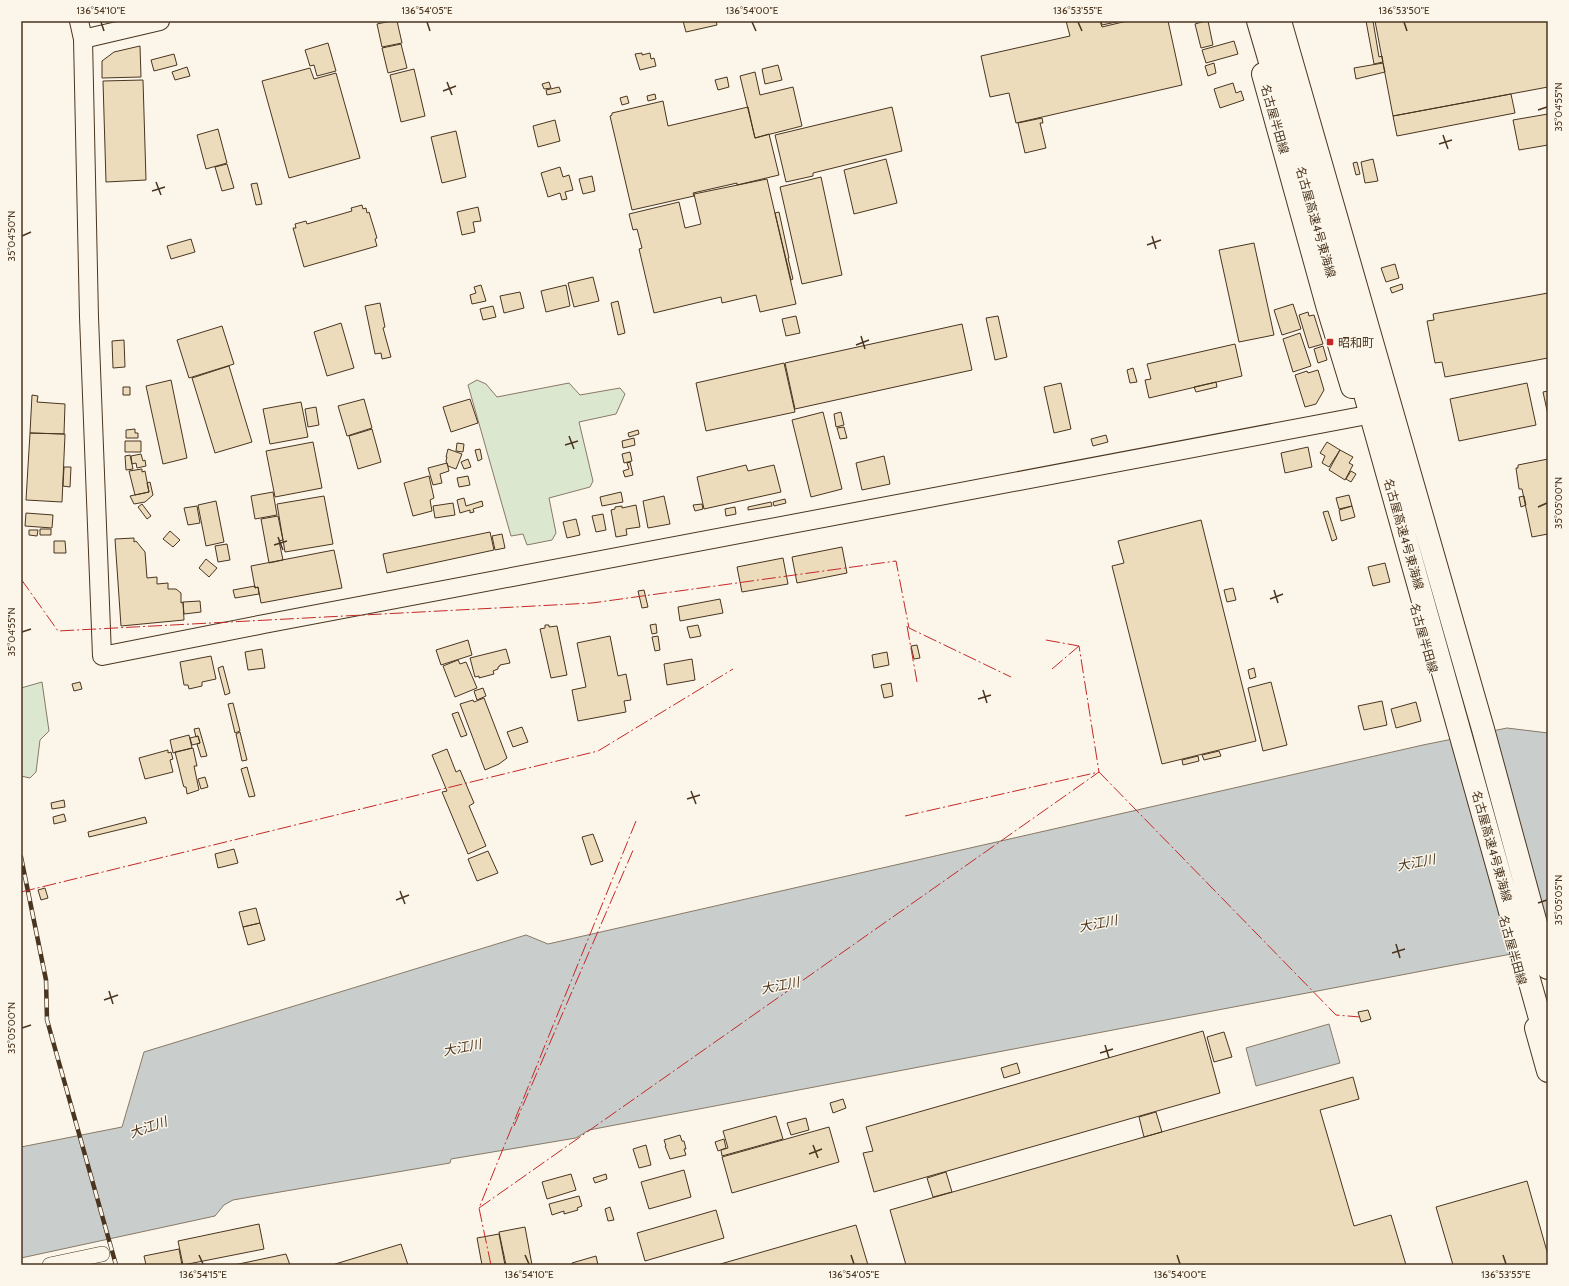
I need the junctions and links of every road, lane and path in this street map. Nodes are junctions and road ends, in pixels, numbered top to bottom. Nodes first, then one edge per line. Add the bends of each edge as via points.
1 (79, 21) edge
2 (160, 21) edge
3 (1248, 21) edge
4 (1258, 21) edge
5 (1280, 21) edge
6 (1291, 21) edge
7 (83, 39) junction
8 (1362, 416) junction
9 (1548, 936) edge
10 (1548, 968) edge
11 (1548, 1047) edge
12 (1548, 1071) edge
13 (102, 1254) dead end
14 (50, 1265) edge

1 - 7 street
2 - 7 street
3 - 8 main road, 名古屋半田線 via 1327,305
4 - 11 main road, 名古屋高速4号東海線
5 - 10 main road, 名古屋高速4号東海線 via 1483,729
6 - 9 main road via 1397,407
7 - 8 street via 89,317 102,656
8 - 12 main road, 名古屋半田線
13 - 14 street

